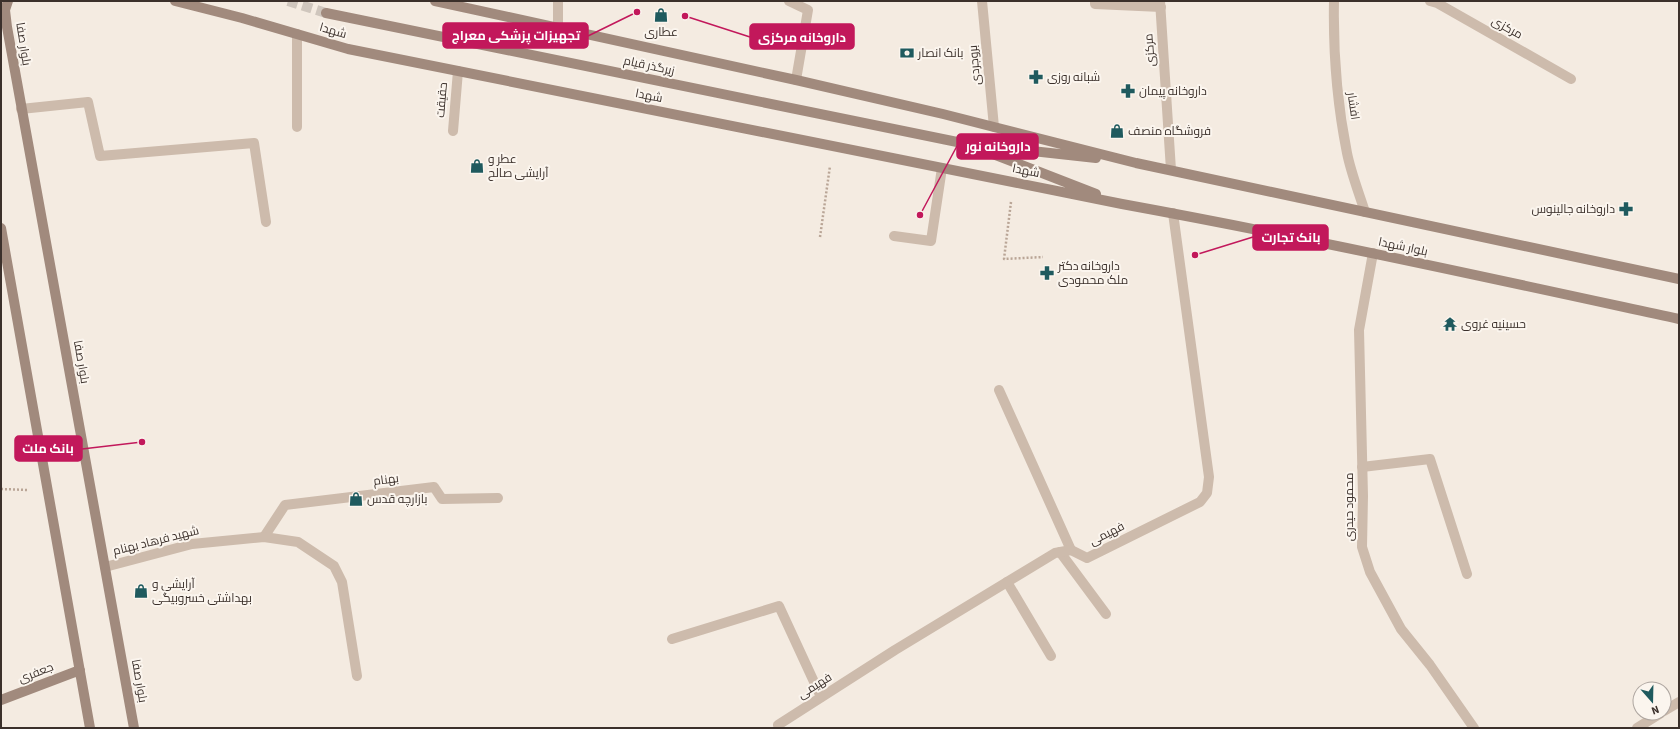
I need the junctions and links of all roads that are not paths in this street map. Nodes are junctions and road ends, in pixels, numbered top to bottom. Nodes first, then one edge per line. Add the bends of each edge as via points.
1 (8, 1) edge
2 (175, 1) edge
3 (435, 1) edge
4 (558, 1) edge
5 (789, 1) edge
6 (982, 1) edge
7 (1095, 1) edge
8 (1334, 1) edge
9 (1436, 2) edge
10 (189, 3) edge
11 (1160, 4) edge
12 (326, 13) tunnel mouth
13 (558, 27) junction
14 (297, 34) junction
15 (458, 71) junction
16 (1571, 79) dead end
17 (796, 80) junction
18 (21, 109) junction
19 (297, 127) dead end
20 (994, 127) junction
21 (453, 131) dead end
22 (967, 144) junction
23 (1136, 163) junction
24 (942, 168) junction
25 (1171, 170) junction
26 (1122, 204) junction
27 (1365, 212) junction
28 (1173, 213) junction
29 (266, 222) dead end
30 (1, 228) edge
31 (894, 236) dead end
32 (1373, 253) junction
33 (1679, 279) edge
34 (1679, 319) edge
35 (999, 390) dead end
36 (1362, 467) junction
37 (498, 498) dead end
38 (264, 537) junction
39 (1071, 550) junction
40 (1060, 552) junction
41 (105, 567) junction
42 (1467, 574) dead end
43 (1007, 582) junction
44 (1106, 614) dead end
45 (672, 639) dead end
46 (1051, 656) dead end
47 (80, 670) junction
48 (357, 676) dead end
49 (821, 697) junction
50 (1, 700) edge
51 (1648, 721) edge
52 (90, 728) edge
53 (134, 728) edge
54 (779, 728) edge
55 (1474, 728) edge
56 (1637, 728) edge

1 - 18 main road, بلوار صفا via 5,10 7,27
2 - 10 main road, شهدا
3 - 13 main road
4 - 13 street
5 - 17 street via 808,10
6 - 20 street, بروجردی
7 - 11 street via 1095,4
8 - 27 street, افشار via 1333,37 1338,96 1347,154
9 - 16 street, مرکزی
10 - 14 main road, شهدا
11 - 25 street, مرکزی
12 - 22 main road, زیرگذر قیام
13 - 17 main road
14 - 15 main road, شهدا via 348,49
14 - 19 street
15 - 21 street, حقیقت
15 - 24 main road, شهدا
17 - 20 main road
18 - 29 street via 88,102 100,156 254,143
18 - 41 main road, بلوار صفا
20 - 23 main road
22 - 23 main road
22 - 26 main road
23 - 25 main road
24 - 26 main road, شهدا
24 - 31 street via 931,241
25 - 27 main road
26 - 28 main road, بلوار شهدا
27 - 33 main road
28 - 32 main road, بلوار شهدا
28 - 39 street, فهیمی via 1209,477 1207,494 1200,502 1088,558
30 - 47 main road
32 - 34 main road, بلوار شهدا
32 - 36 street, محمود حیدری via 1359,330
35 - 39 street
36 - 42 street via 1430,459
36 - 55 street, محمود حیدری via 1362,547 1370,572 1401,629
37 - 38 street, بهنام via 442,499 434,487 285,505
38 - 41 street, شهید فرهاد بهنام via 192,544
38 - 48 street, شهید فرهاد بهنام via 298,542 334,566 342,582
39 - 40 street, فهیمی
40 - 43 street, فهیمی
40 - 44 street
41 - 53 main road, بلوار صفا
43 - 46 street
43 - 49 street, فهیمی
45 - 49 street via 779,606
47 - 50 main road, جعفری
47 - 52 main road
49 - 54 street, فهیمی via 778,724
51 - 56 street

